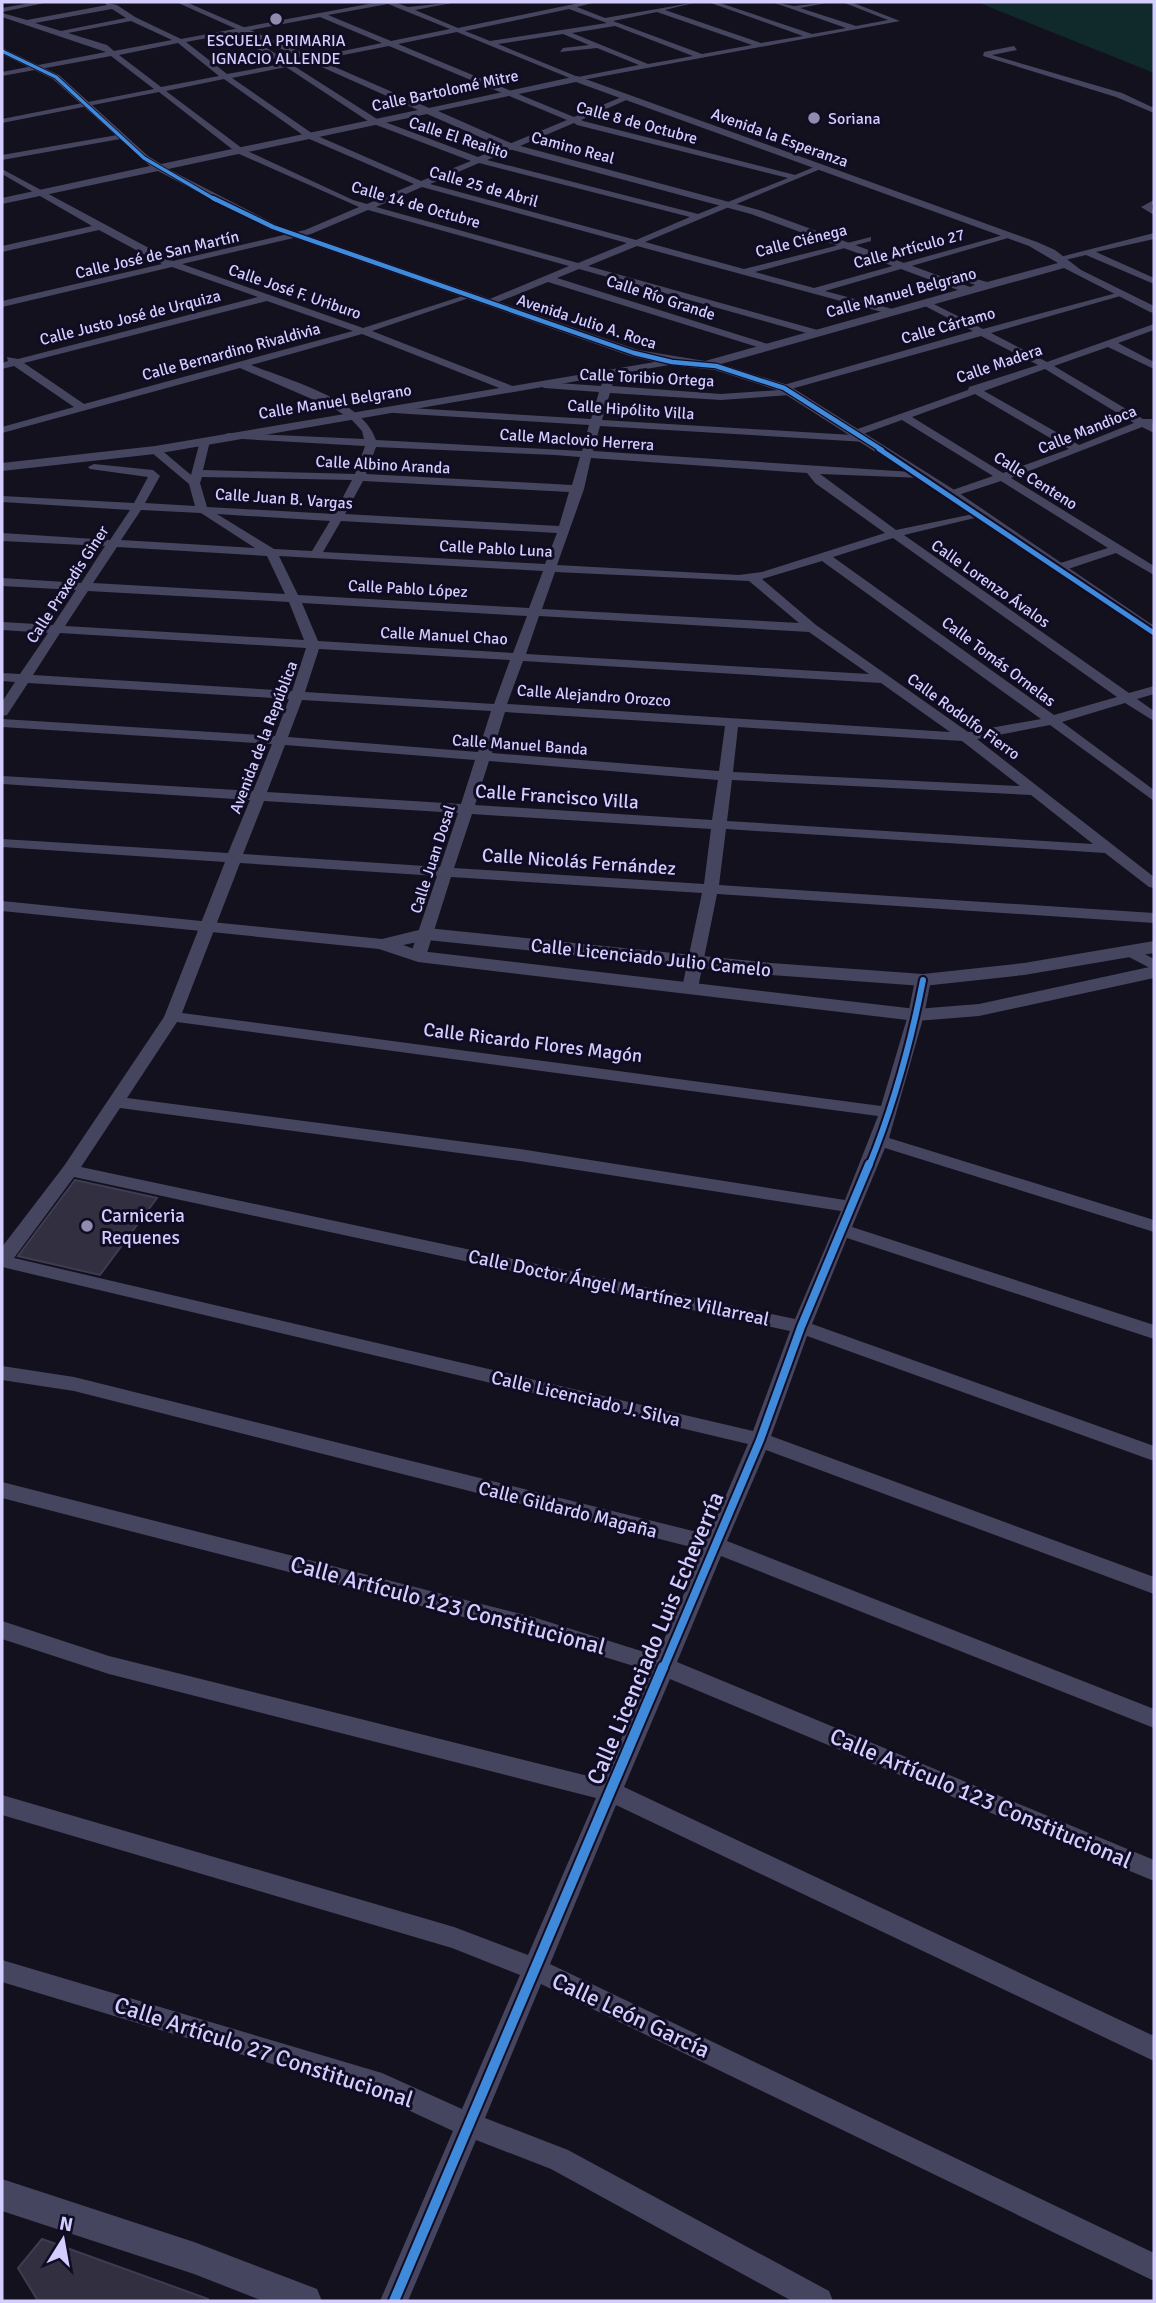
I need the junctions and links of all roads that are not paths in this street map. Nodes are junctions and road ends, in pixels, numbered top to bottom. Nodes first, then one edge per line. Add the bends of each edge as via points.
1 (46, 2) edge
2 (106, 2) edge
3 (180, 2) edge
4 (205, 2) edge
5 (389, 2) edge
6 (454, 2) edge
7 (593, 2) edge
8 (694, 2) edge
9 (711, 2) edge
10 (775, 2) edge
11 (828, 2) edge
12 (845, 2) edge
13 (115, 6) junction
14 (570, 7) junction
15 (790, 7) junction
16 (408, 9) junction
17 (656, 9) junction
18 (734, 10) junction
19 (2, 13) edge
20 (321, 15) junction
21 (680, 18) junction
22 (132, 19) junction
23 (606, 20) junction
24 (24, 23) junction
25 (615, 24) junction
26 (263, 27) junction
27 (858, 29) junction
28 (459, 30) junction
29 (241, 31) junction
30 (564, 32) junction
31 (58, 33) junction
32 (816, 37) junction
33 (180, 41) junction
34 (391, 43) junction
35 (490, 43) junction
36 (596, 46) junction
37 (763, 47) junction
38 (1014, 48) dead end
39 (563, 50) dead end
40 (2, 51) edge
41 (114, 53) junction
42 (331, 56) junction
43 (703, 57) junction
44 (311, 60) junction
45 (287, 64) junction
46 (646, 66) junction
47 (41, 67) junction
48 (2, 74) edge
49 (224, 76) junction
50 (577, 79) junction
51 (159, 89) junction
52 (510, 92) junction
53 (627, 98) junction
54 (88, 104) junction
55 (444, 106) junction
56 (427, 110) junction
57 (1154, 111) edge
58 (571, 120) junction
59 (2, 121) edge
60 (374, 121) junction
61 (123, 136) junction
62 (310, 136) junction
63 (522, 139) junction
64 (509, 146) junction
65 (240, 151) junction
66 (2, 158) edge
67 (475, 161) junction
68 (159, 167) junction
69 (819, 168) junction
70 (2, 171) edge
71 (794, 177) junction
72 (420, 184) junction
73 (43, 193) junction
74 (745, 197) junction
75 (2, 201) edge
76 (726, 203) junction
77 (367, 208) junction
78 (779, 208) dead end
79 (695, 216) junction
80 (103, 226) junction
81 (845, 231) dead end
82 (294, 235) junction
83 (1010, 236) junction
84 (1154, 236) edge
85 (868, 239) junction
86 (632, 242) junction
87 (848, 244) junction
88 (2, 249) edge
89 (1087, 252) junction
90 (925, 261) junction
91 (1063, 261) junction
92 (173, 265) junction
93 (576, 265) junction
94 (907, 266) junction
95 (1154, 270) edge
96 (743, 271) junction
97 (1137, 274) junction
98 (546, 278) junction
99 (1154, 281) edge
100 (987, 286) junction
101 (816, 290) junction
102 (970, 291) junction
103 (1121, 293) junction
104 (466, 296) junction
105 (266, 298) junction
106 (488, 303) junction
107 (926, 303) junction
108 (2, 304) edge
109 (1154, 310) edge
110 (892, 312) junction
111 (1154, 327) edge
112 (363, 331) junction
113 (984, 331) junction
114 (817, 333) junction
115 (1109, 342) junction
116 (767, 347) junction
117 (2, 353) edge
118 (16, 362) junction
119 (672, 362) junction
120 (706, 364) junction
121 (1044, 364) junction
122 (242, 365) junction
123 (2, 366) edge
124 (1154, 366) edge
125 (610, 374) junction
126 (544, 385) junction
127 (511, 389) junction
128 (603, 390) junction
129 (787, 390) junction
130 (973, 390) junction
131 (82, 408) junction
132 (394, 410) junction
133 (356, 415) junction
134 (901, 415) junction
135 (1154, 418) edge
136 (595, 422) junction
137 (1143, 423) junction
138 (2, 430) edge
139 (1154, 430) edge
140 (229, 436) junction
141 (861, 436) junction
142 (205, 441) junction
143 (371, 444) junction
144 (1077, 449) junction
145 (155, 450) junction
146 (588, 455) junction
147 (2, 467) edge
148 (94, 467) dead end
149 (811, 471) junction
150 (923, 475) junction
151 (358, 477) junction
152 (196, 478) junction
153 (1003, 478) junction
154 (578, 489) junction
155 (951, 494) junction
156 (2, 499) edge
157 (138, 506) junction
158 (202, 509) junction
159 (979, 514) junction
160 (336, 517) junction
161 (564, 530) junction
162 (894, 534) junction
163 (2, 537) edge
164 (113, 542) junction
165 (1115, 549) junction
166 (271, 552) junction
167 (316, 554) junction
168 (822, 555) junction
169 (551, 566) junction
170 (1058, 568) junction
171 (1154, 571) edge
172 (751, 578) junction
173 (2, 582) edge
174 (83, 586) junction
175 (295, 599) junction
176 (533, 613) junction
177 (2, 626) edge
178 (812, 628) junction
179 (55, 629) junction
180 (1154, 634) edge
181 (313, 647) junction
182 (519, 656) junction
183 (2, 677) edge
184 (26, 678) junction
185 (885, 679) junction
186 (1154, 690) edge
187 (297, 694) junction
188 (1128, 698) junction
189 (500, 706) junction
190 (2, 712) edge
191 (1154, 718) edge
192 (1050, 720) junction
193 (733, 722) junction
194 (2, 723) edge
195 (966, 737) junction
196 (279, 741) junction
197 (482, 759) junction
198 (726, 776) junction
199 (2, 780) edge
200 (1037, 791) junction
201 (257, 797) junction
202 (1154, 797) edge
203 (467, 809) junction
204 (716, 826) junction
205 (2, 843) edge
206 (1110, 849) junction
207 (234, 859) junction
208 (446, 872) junction
209 (1154, 884) edge
210 (711, 888) junction
211 (2, 906) edge
212 (1154, 918) edge
213 (208, 929) junction
214 (427, 934) junction
215 (381, 944) junction
216 (1154, 947) edge
217 (1131, 952) junction
218 (418, 956) junction
219 (696, 961) junction
220 (1154, 965) edge
221 (1154, 972) edge
222 (923, 980) junction
223 (690, 988) junction
224 (916, 1015) junction
225 (172, 1017) junction
226 (117, 1102) junction
227 (889, 1112) junction
228 (879, 1141) junction
229 (70, 1170) junction
230 (852, 1207) junction
231 (1154, 1226) edge
232 (841, 1230) junction
233 (2, 1261) edge
234 (801, 1327) junction
235 (1154, 1332) edge
236 (2, 1373) edge
237 (760, 1440) junction
238 (1154, 1454) edge
239 (2, 1490) edge
240 (715, 1545) junction
241 (1154, 1586) edge
242 (2, 1630) edge
243 (665, 1667) junction
244 (1154, 1719) edge
245 (611, 1791) junction
246 (2, 1805) edge
247 (1154, 1871) edge
248 (2, 1970) edge
249 (537, 1970) junction
250 (1154, 2049) edge
251 (470, 2125) junction
252 (2, 2195) edge
253 (1154, 2267) edge
254 (305, 2301) edge
255 (394, 2301) edge
256 (819, 2301) edge

1 - 19 street
2 - 13 street, Calle 25 de Abril
3 - 29 street, Camino Real
4 - 26 street, Camino Real
5 - 16 street, Avenida la Esperanza
5 - 20 street
6 - 16 street
7 - 14 street
8 - 17 street
9 - 18 street
10 - 15 street
11 - 15 street
12 - 27 street, Calle Bartolomé Mitre via 896,21
13 - 22 street, Calle 25 de Abril
13 - 24 street
14 - 23 street
14 - 28 street
15 - 27 street
16 - 28 street, Avenida la Esperanza
17 - 21 street
17 - 23 street
18 - 21 street
18 - 32 street
19 - 24 street, Calle 14 de Octubre
20 - 26 street
20 - 34 street, Calle 8 de Octubre
21 - 37 street
22 - 31 street
22 - 33 street, Calle 25 de Abril
23 - 25 street
24 - 31 street, Calle 14 de Octubre
25 - 30 street
25 - 43 street
26 - 29 street
26 - 42 street, Camino Real
27 - 32 street, Calle Bartolomé Mitre
28 - 34 street
28 - 35 street, Avenida la Esperanza
29 - 33 street
29 - 44 street, Camino Real
29 - 45 street, Calle El Realito
30 - 35 street
30 - 36 street
31 - 41 street, Calle 14 de Octubre
32 - 37 street, Calle Bartolomé Mitre
33 - 41 street
33 - 49 street, Calle 25 de Abril
34 - 42 street
34 - 52 street, Calle 8 de Octubre
35 - 50 street, Avenida la Esperanza
36 - 39 street
36 - 46 street
37 - 43 street, Calle Bartolomé Mitre
38 - 57 street via 987,56 1119,95
40 - 47 street, Avenida Julio A. Roca
41 - 47 street
41 - 51 street, Calle 14 de Octubre
42 - 55 street, Camino Real
43 - 46 street, Calle Bartolomé Mitre
44 - 45 street
44 - 56 street, Camino Real
45 - 49 street
45 - 60 street, Calle El Realito
46 - 50 street, Calle Bartolomé Mitre
47 - 48 street
47 - 54 street, Avenida Julio A. Roca
49 - 51 street
49 - 62 street, Calle 25 de Abril
50 - 52 street, Calle Bartolomé Mitre
50 - 53 street, Avenida la Esperanza
51 - 54 street
51 - 65 street, Calle 14 de Octubre
52 - 55 street, Calle Bartolomé Mitre
52 - 58 street, Calle 8 de Octubre
53 - 58 street, Calle José de San Martín
53 - 69 street, Avenida la Esperanza
54 - 59 street
54 - 61 street, Avenida Julio A. Roca
55 - 56 street, Calle Bartolomé Mitre
55 - 63 street, Camino Real
56 - 60 street, Calle Bartolomé Mitre
56 - 64 street, Camino Real
58 - 63 street, Calle José de San Martín
58 - 71 street, Calle 8 de Octubre
60 - 62 street, Calle Bartolomé Mitre
60 - 67 street, Calle El Realito
61 - 66 street
61 - 68 street, Avenida Julio A. Roca
62 - 65 street, Calle Bartolomé Mitre
62 - 72 street, Calle 25 de Abril
63 - 64 street, Calle José de San Martín
63 - 74 street, Camino Real
64 - 67 street, Calle José de San Martín
64 - 76 street, Camino Real
65 - 68 street, Calle Bartolomé Mitre
65 - 77 street, Calle 14 de Octubre
67 - 72 street, Calle José de San Martín
67 - 79 street, Calle El Realito
68 - 73 street, Calle Bartolomé Mitre
68 - 82 street, Avenida Julio A. Roca via 227,206
69 - 71 street
69 - 83 street, Avenida la Esperanza
70 - 73 street, Calle José F. Uriburo
71 - 74 street
72 - 77 street, Calle José de San Martín
72 - 86 street, Calle 25 de Abril
73 - 75 street, Calle Bartolomé Mitre
73 - 80 street, Calle José F. Uriburo
74 - 76 street
74 - 78 street, Camino Real
76 - 79 street
76 - 87 street, Camino Real
77 - 82 street, Calle José de San Martín
77 - 93 street, Calle 14 de Octubre
79 - 86 street
80 - 88 street
80 - 92 street, Calle José F. Uriburo
81 - 85 street
82 - 92 street, Calle José de San Martín
82 - 104 street, Avenida Julio A. Roca
83 - 90 street, Calle Artículo 27
83 - 91 street, Avenida la Esperanza
84 - 89 street
85 - 87 street, Calle Ciénega
85 - 90 street
86 - 93 street
86 - 96 street, Calle 25 de Abril
87 - 94 street, Camino Real
87 - 96 street, Calle Ciénega
89 - 91 street
89 - 97 street
90 - 94 street, Calle Artículo 27
90 - 100 street
91 - 100 street, Calle Manuel Belgrano
91 - 103 street, Avenida la Esperanza
92 - 105 street, Calle José F. Uriburo
92 - 108 street, Calle José de San Martín
93 - 98 street
93 - 114 street, Calle 14 de Octubre
94 - 101 street, Calle Artículo 27
94 - 102 street, Camino Real
95 - 97 street
96 - 101 street, Calle 25 de Abril
97 - 99 street
98 - 106 street
98 - 116 street, Calle Río Grande
100 - 102 street, Calle Manuel Belgrano
101 - 110 street, Calle 25 de Abril
102 - 107 street, Calle Manuel Belgrano
103 - 109 street, Avenida la Esperanza
103 - 113 street, Calle Cártamo
104 - 106 street, Avenida Julio A. Roca
104 - 112 street, Calle Bernardino Rivaldivia
105 - 112 street, Calle José F. Uriburo
105 - 118 street, Calle Justo José de Urquiza
106 - 119 street, Avenida Julio A. Roca via 634,354
107 - 110 street, Calle Manuel Belgrano
107 - 113 street
110 - 114 street, Calle Manuel Belgrano
111 - 115 street, Calle Madera
112 - 122 street, Calle Bernardino Rivaldivia
112 - 127 street, Calle José F. Uriburo
113 - 121 street
113 - 129 street, Calle Cártamo
114 - 116 street, Calle Manuel Belgrano
115 - 121 street, Calle Madera
115 - 124 street
116 - 120 street, Calle Manuel Belgrano
117 - 118 street
118 - 123 street, Calle Justo José de Urquiza
118 - 131 street
119 - 120 street, Avenida Julio A. Roca
119 - 125 street, Calle Manuel Belgrano
120 - 129 street, Avenida Julio A. Roca
121 - 130 street, Calle Madera
121 - 137 street
122 - 131 street, Calle Bernardino Rivaldivia
122 - 133 street
125 - 126 street, Calle Manuel Belgrano
125 - 128 street, Calle Juan Dosal
126 - 127 street, Calle Manuel Belgrano
126 - 128 street, Calle Toribio Ortega
127 - 132 street, Calle Manuel Belgrano
128 - 129 street, Calle Toribio Ortega via 721,397
128 - 136 street, Calle Juan Dosal
129 - 141 street, Avenida Julio A. Roca
130 - 134 street, Calle Madera
130 - 144 street
131 - 138 street, Calle Bernardino Rivaldivia
132 - 133 street, Calle Manuel Belgrano
132 - 136 street, Calle Hipólito Villa
133 - 140 street, Calle Manuel Belgrano
133 - 143 street via 369,429
134 - 141 street, Calle Madera
134 - 153 street, Calle Centeno
135 - 137 street, Calle Mandioca
136 - 141 street, Calle Hipólito Villa
136 - 146 street, Calle Juan Dosal
137 - 139 street
137 - 144 street, Calle Mandioca
140 - 142 street, Calle Manuel Belgrano
140 - 143 street, Calle Maclovio Herrera
141 - 150 street, Avenida Julio A. Roca
142 - 145 street, Calle Manuel Belgrano
142 - 152 street
143 - 146 street, Calle Maclovio Herrera
143 - 151 street
144 - 153 street, Calle Mandioca
145 - 147 street, Calle Manuel Belgrano
145 - 152 street
146 - 149 street, Calle Maclovio Herrera
146 - 154 street, Calle Juan Dosal
148 - 157 street, Calle Praxedis Giner via 152,473
149 - 150 street, Calle Maclovio Herrera
149 - 162 street, Calle Lorenzo Ávalos
150 - 155 street, Avenida Julio A. Roca
151 - 152 street, Calle Albino Aranda
151 - 154 street, Calle Albino Aranda
151 - 160 street
152 - 158 street
153 - 155 street, Calle Mandioca
153 - 165 street, Calle Centeno
154 - 161 street, Calle Juan Dosal
155 - 159 street, Avenida Julio A. Roca
156 - 157 street, Calle Juan B. Vargas
157 - 158 street, Calle Juan B. Vargas
157 - 164 street, Calle Praxedis Giner
158 - 160 street, Calle Juan B. Vargas
158 - 166 street
159 - 162 street, Calle Pablo Luna
159 - 170 street, Avenida Julio A. Roca
160 - 161 street, Calle Juan B. Vargas
160 - 167 street
161 - 169 street, Calle Juan Dosal
162 - 168 street, Calle Pablo Luna
162 - 188 street, Calle Lorenzo Ávalos
163 - 164 street, Calle Pablo Luna
164 - 166 street, Calle Pablo Luna
164 - 174 street, Calle Praxedis Giner
165 - 170 street
165 - 171 street, Calle Centeno
166 - 167 street, Calle Pablo Luna
166 - 175 street, Avenida de la República
167 - 169 street, Calle Pablo Luna
168 - 172 street, Calle Pablo Luna
168 - 192 street, Calle Tomás Ornelas
169 - 172 street, Calle Pablo Luna
169 - 176 street, Calle Juan Dosal
170 - 180 street, Avenida Julio A. Roca
172 - 178 street, Calle Rodolfo Fierro
173 - 174 street, Calle Pablo López
174 - 175 street, Calle Pablo López
174 - 179 street, Calle Praxedis Giner
175 - 176 street, Calle Pablo López
175 - 181 street, Avenida de la República
176 - 178 street, Calle Pablo López
176 - 182 street, Calle Juan Dosal
177 - 179 street, Calle Manuel Chao
178 - 185 street, Calle Rodolfo Fierro
179 - 181 street, Calle Manuel Chao
179 - 184 street, Calle Praxedis Giner
181 - 182 street, Calle Manuel Chao
181 - 187 street, Avenida de la República
182 - 185 street, Calle Manuel Chao
182 - 189 street, Calle Juan Dosal
183 - 184 street, Calle Alejandro Orozco
184 - 187 street, Calle Alejandro Orozco
184 - 190 street, Calle Praxedis Giner
185 - 195 street, Calle Rodolfo Fierro
186 - 188 street, Calle Alejandro Orozco
187 - 189 street, Calle Alejandro Orozco
187 - 196 street, Avenida de la República
188 - 191 street, Calle Lorenzo Ávalos
188 - 192 street, Calle Alejandro Orozco
189 - 193 street, Calle Alejandro Orozco
189 - 197 street, Calle Juan Dosal
192 - 195 street, Calle Alejandro Orozco
192 - 202 street, Calle Tomás Ornelas
193 - 195 street, Calle Alejandro Orozco
193 - 198 street
194 - 196 street, Calle Manuel Banda
195 - 200 street, Calle Rodolfo Fierro
196 - 197 street, Calle Manuel Banda
196 - 201 street, Avenida de la República
197 - 198 street, Calle Manuel Banda
197 - 203 street, Calle Juan Dosal
198 - 200 street, Calle Manuel Banda
198 - 204 street
199 - 201 street, Calle Francisco Villa
200 - 206 street, Calle Rodolfo Fierro
201 - 203 street, Calle Francisco Villa
201 - 207 street, Avenida de la República
203 - 204 street, Calle Francisco Villa
203 - 208 street, Calle Juan Dosal
204 - 206 street, Calle Francisco Villa
204 - 210 street
205 - 207 street, Calle Nicolás Fernández
206 - 209 street, Calle Rodolfo Fierro
207 - 208 street, Calle Nicolás Fernández
207 - 213 street, Avenida de la República
208 - 210 street, Calle Nicolás Fernández
208 - 214 street, Calle Juan Dosal
210 - 212 street, Calle Nicolás Fernández
210 - 219 street
211 - 213 street, Calle Licenciado Julio Camelo
213 - 215 street, Calle Licenciado Julio Camelo
213 - 225 street, Avenida de la República
214 - 215 street, Calle Licenciado Julio Camelo
214 - 218 street, Calle Juan Dosal
214 - 219 street, Calle Licenciado Julio Camelo
215 - 218 street, Calle Licenciado Julio Camelo
216 - 217 street
217 - 220 street
217 - 222 street
218 - 223 street, Calle Licenciado Julio Camelo
219 - 222 street, Calle Licenciado Julio Camelo
219 - 223 street
221 - 224 street via 979,1010
222 - 224 street, Calle Licenciado Luis Echeverría
223 - 224 street, Calle Licenciado Julio Camelo
224 - 227 street, Calle Licenciado Luis Echeverría
225 - 226 street, Avenida de la República
225 - 227 street, Calle Ricardo Flores Magón
226 - 229 street, Avenida de la República
226 - 230 street via 533,1157
227 - 228 street, Calle Licenciado Luis Echeverría
228 - 230 street, Calle Licenciado Luis Echeverría
228 - 231 street
229 - 233 street, Avenida de la República
229 - 234 street, Calle Doctor Ángel Martínez Villarreal
230 - 232 street, Calle Licenciado Luis Echeverría
232 - 234 street, Calle Licenciado Luis Echeverría
232 - 235 street
233 - 237 street, Calle Licenciado J. Silva
234 - 237 street, Calle Licenciado Luis Echeverría
234 - 238 street, Calle Doctor Ángel Martínez Villarreal
236 - 240 street, Calle Gildardo Magaña via 74,1384
237 - 240 street, Calle Licenciado Luis Echeverría
237 - 241 street, Calle Licenciado J. Silva
239 - 243 street, Calle Artículo 123 Constitucional via 521,1623
240 - 243 street, Calle Licenciado Luis Echeverría
240 - 244 street, Calle Gildardo Magaña
242 - 245 street via 108,1665
243 - 245 street, Calle Licenciado Luis Echeverría
243 - 247 street, Calle Artículo 123 Constitucional
245 - 249 street, Calle Licenciado Luis Echeverría
245 - 250 street
246 - 249 street, Calle León García via 441,1934
248 - 251 street, Calle Artículo 27 Constitucional via 382,2085
249 - 251 street, Calle Licenciado Luis Echeverría
249 - 253 street, Calle León García
251 - 255 street, Calle Licenciado Luis Echeverría
251 - 256 street, Calle Artículo 27 Constitucional via 559,2159
252 - 254 street via 194,2258

